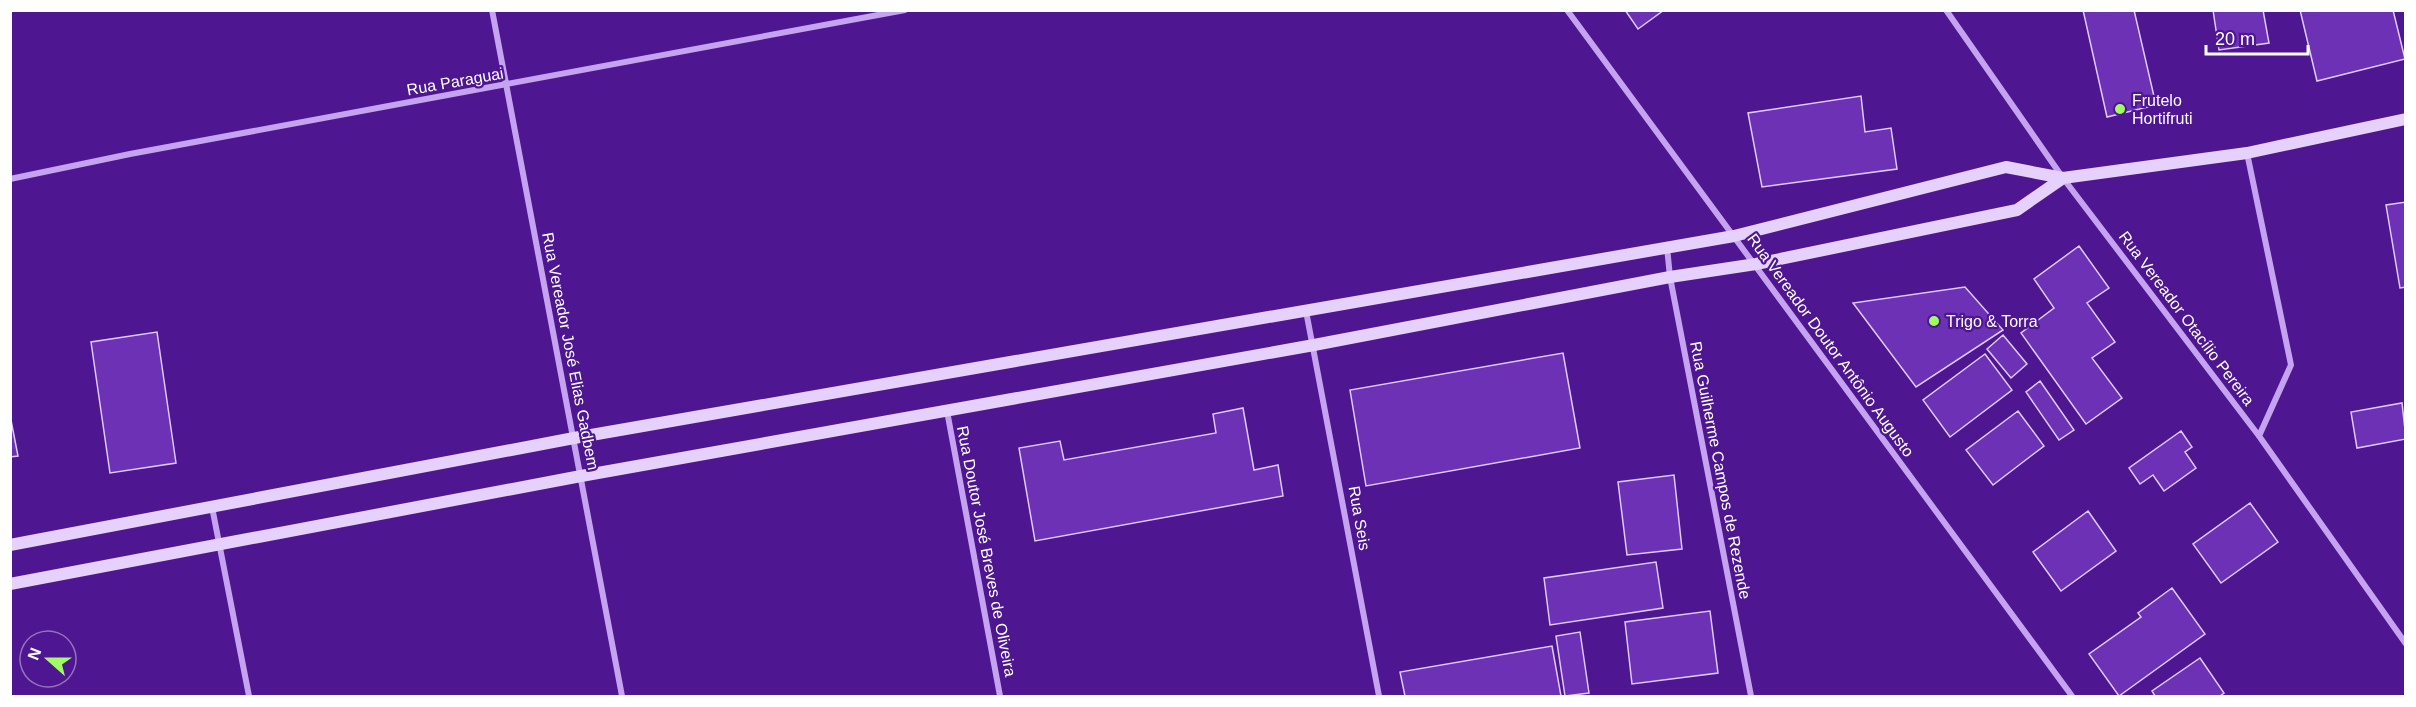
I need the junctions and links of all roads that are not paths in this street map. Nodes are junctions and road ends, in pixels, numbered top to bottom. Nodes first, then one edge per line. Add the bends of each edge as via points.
1 (492, 10) edge
2 (905, 10) edge
3 (1567, 10) edge
4 (1946, 10) edge
5 (507, 85) junction
6 (2406, 119) edge
7 (2247, 153) junction
8 (2063, 178) junction
9 (10, 179) edge
10 (1734, 236) junction
11 (1667, 247) junction
12 (1756, 264) junction
13 (1670, 277) junction
14 (1306, 310) junction
15 (1314, 345) junction
16 (946, 410) junction
17 (2259, 436) junction
18 (574, 438) junction
19 (581, 476) junction
20 (212, 507) junction
21 (221, 544) junction
22 (10, 545) edge
23 (10, 584) edge
24 (2406, 644) edge
25 (249, 696) edge
26 (622, 696) edge
27 (1000, 696) edge
28 (1379, 696) edge
29 (1751, 696) edge
30 (2072, 696) edge

1 - 5 street, Rua Vereador José Elias Gadbem
2 - 5 street, Rua Paraguai
3 - 10 street, Rua Vereador Doutor Antônio Augusto
4 - 8 street, Rua Vereador Otacílio Pereira
5 - 9 street, Rua Paraguai via 130,153
5 - 18 street, Rua Vereador José Elias Gadbem
6 - 7 street
7 - 8 street
7 - 17 street via 2291,365
8 - 10 street via 2006,167
8 - 12 street via 2017,210
8 - 17 street, Rua Vereador Otacílio Pereira
10 - 11 street
10 - 12 street, Rua Vereador Doutor Antônio Augusto
11 - 13 street, Rua Guilherme Campos de Rezende
11 - 14 street
12 - 13 street
12 - 30 street, Rua Vereador Doutor Antônio Augusto
13 - 15 street
13 - 29 street, Rua Guilherme Campos de Rezende
14 - 15 street, Rua Seis
14 - 18 street
15 - 16 street
15 - 28 street, Rua Seis
16 - 19 street
16 - 27 street, Rua Doutor José Breves de Oliveira
17 - 24 street, Rua Vereador Otacílio Pereira
18 - 19 street, Rua Vereador José Elias Gadbem
18 - 20 street
19 - 21 street
19 - 26 street, Rua Vereador José Elias Gadbem
20 - 21 street
20 - 22 street
21 - 23 street
21 - 25 street

